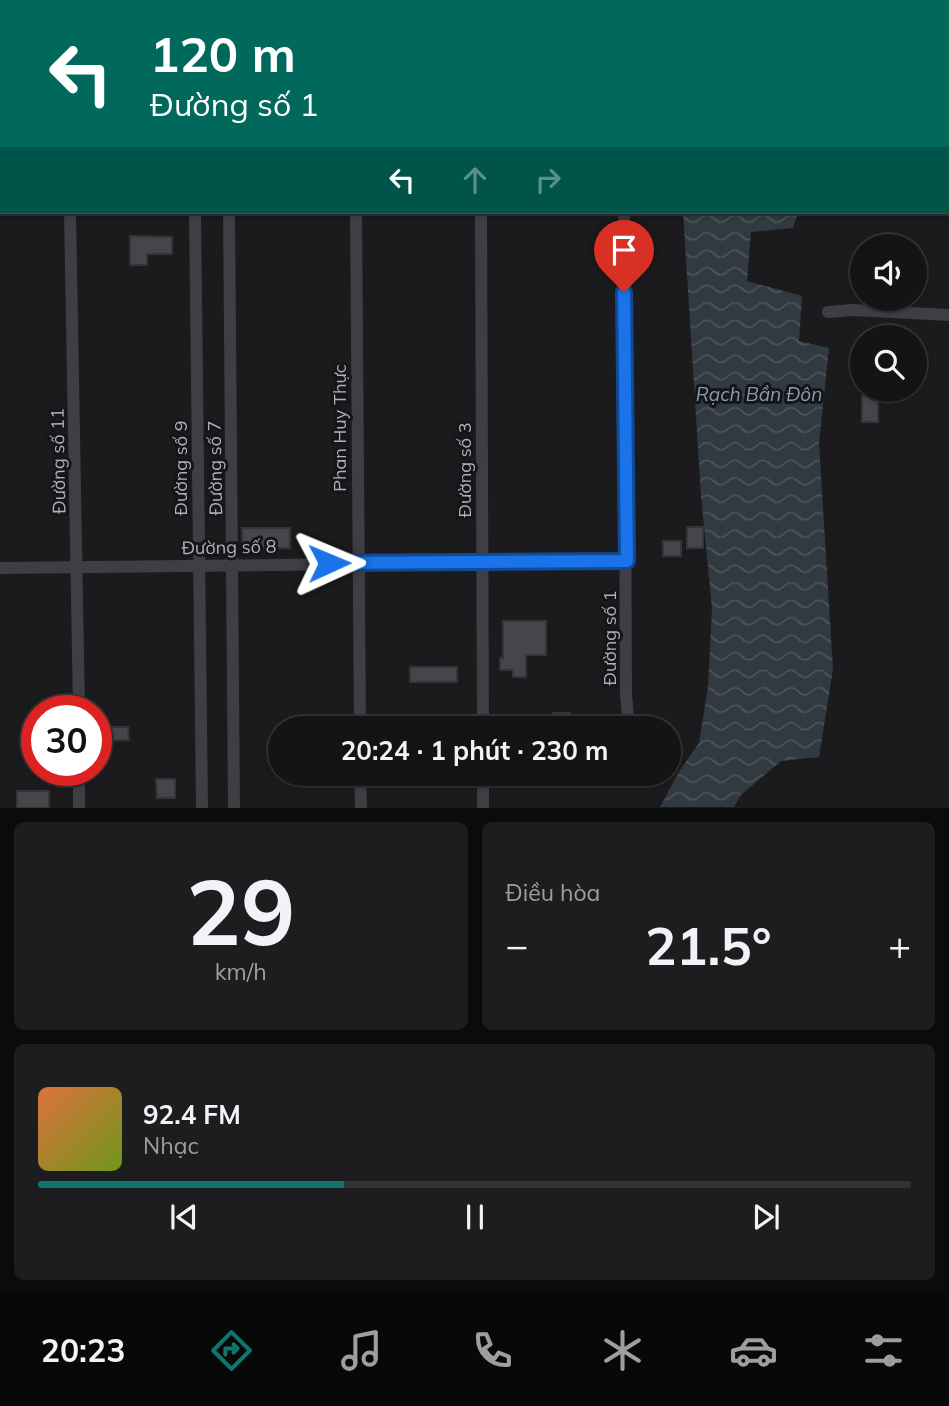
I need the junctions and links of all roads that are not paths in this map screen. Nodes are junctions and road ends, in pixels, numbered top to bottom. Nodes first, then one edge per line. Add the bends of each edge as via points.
1 (70, 214) edge
2 (195, 214) edge
3 (229, 214) edge
4 (356, 214) edge
5 (481, 214) edge
6 (624, 214) edge
7 (828, 312) dead end
8 (949, 315) edge
9 (481, 561) junction
10 (627, 561) junction
11 (357, 563) junction
12 (198, 564) junction
13 (233, 564) junction
14 (77, 566) junction
15 (0, 568) edge
16 (79, 695) edge
17 (360, 716) edge
18 (483, 716) edge
19 (628, 716) edge
20 (79, 786) edge
21 (360, 786) edge
22 (483, 786) edge
23 (79, 807) edge
24 (202, 807) edge
25 (234, 807) edge
26 (361, 807) edge
27 (483, 807) edge

1 - 14 street, Đường số 11
2 - 12 street, Đường số 9
3 - 13 street, Đường số 7
4 - 11 street, Phan Huy Thực
5 - 9 street, Đường số 3
6 - 10 street, Đường số 1
7 - 8 street
9 - 10 street, Đường số 8
9 - 11 street, Đường số 8
9 - 18 street, Đường số 3
10 - 19 street, Đường số 1
11 - 13 street, Đường số 8
11 - 17 street, Phan Huy Thực
12 - 13 street, Đường số 8
12 - 14 street, Đường số 8
12 - 24 street, Đường số 9
13 - 25 street, Đường số 7
14 - 15 street, Đường số 8
14 - 16 street, Đường số 11
20 - 23 street
21 - 26 street
22 - 27 street

